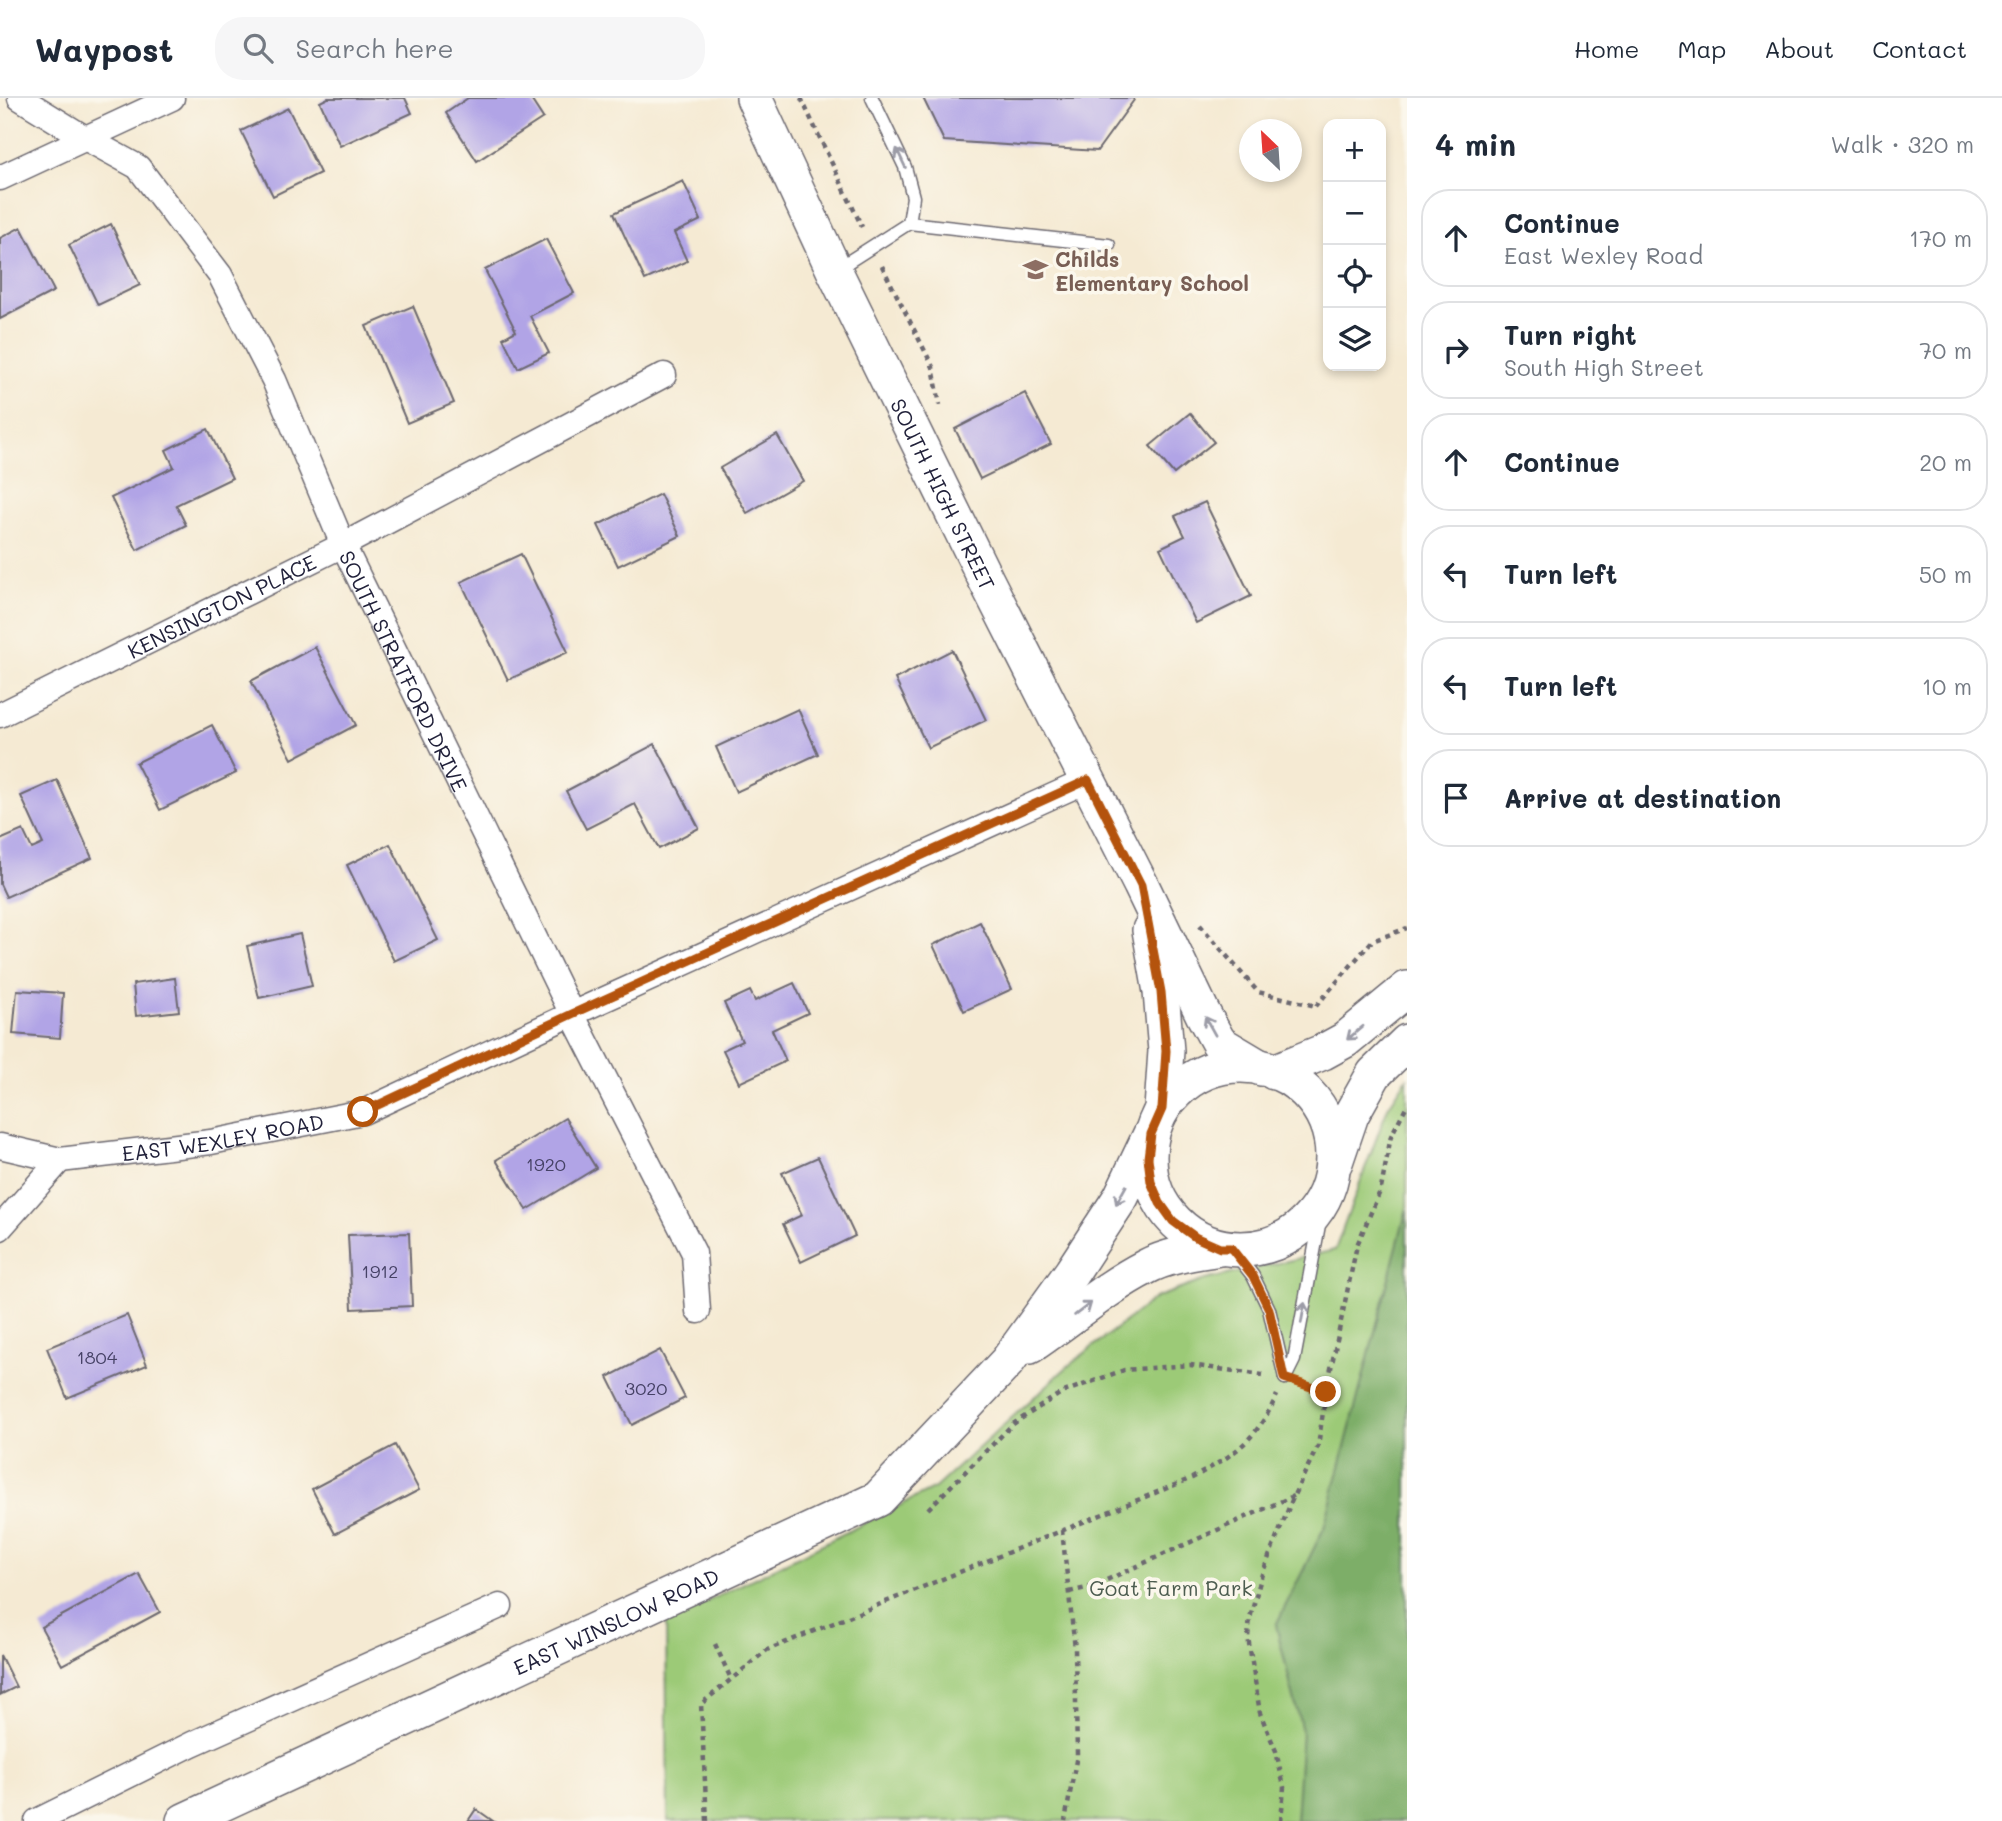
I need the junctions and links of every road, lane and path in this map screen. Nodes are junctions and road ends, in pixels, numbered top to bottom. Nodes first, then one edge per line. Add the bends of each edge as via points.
1 (20, 98) edge
2 (172, 98) edge
3 (754, 98) edge
4 (801, 98) edge
5 (872, 98) edge
6 (85, 138) junction
7 (0, 178) edge
8 (909, 223) junction
9 (1109, 245) dead end
10 (872, 247) junction
11 (834, 270) junction
12 (664, 375) dead end
13 (941, 413) dead end
14 (343, 545) junction
15 (0, 715) edge
16 (1088, 780) junction
17 (1141, 885) junction
18 (1199, 925) dead end
19 (1407, 928) edge
20 (1407, 989) edge
21 (572, 1014) junction
22 (1407, 1042) edge
23 (1268, 1070) junction
24 (1407, 1105) edge
25 (1157, 1121) junction
26 (0, 1146) edge
27 (60, 1160) junction
28 (1328, 1183) junction
29 (0, 1228) edge
30 (1225, 1248) junction
31 (698, 1311) dead end
32 (1007, 1362) junction
33 (1284, 1378) junction
34 (1326, 1392) junction
35 (1294, 1495) junction
36 (928, 1509) dead end
37 (1062, 1530) junction
38 (1069, 1592) junction
39 (500, 1606) dead end
40 (715, 1644) dead end
41 (731, 1679) junction
42 (37, 1821) edge
43 (184, 1821) edge
44 (707, 1821) edge
45 (1065, 1821) edge
46 (1281, 1821) edge

1 - 6 street, SOUTH STRATFORD DRIVE
2 - 6 street
3 - 11 main road, SOUTH HIGH STREET
4 - 10 path
8 -> 5 lane via 913,197 905,167
6 - 7 street
6 - 14 street, SOUTH STRATFORD DRIVE via 138,167 220,275 274,380
8 - 9 lane
8 - 10 lane
10 - 11 lane
10 - 13 path via 933,367
11 - 16 main road, SOUTH HIGH STREET
12 - 14 street, KENSINGTON PLACE
14 - 15 street, KENSINGTON PLACE
14 - 21 street, SOUTH STRATFORD DRIVE
16 - 17 main road, SOUTH HIGH STREET
16 - 21 street, EAST WEXLEY ROAD
23 -> 17 main road, SOUTH HIGH STREET via 1219,1044
17 - 25 main road, SOUTH HIGH STREET via 1161,992 1166,1051
18 - 19 path via 1258,992 1316,1006 1372,941
20 -> 23 main road via 1345,1040
21 - 27 street, EAST WEXLEY ROAD via 363,1112 211,1142
21 - 31 street, SOUTH STRATFORD DRIVE via 694,1253
22 - 28 main road via 1374,1074 1351,1115
23 - 25 main road via 1236,1065 1193,1078 1175,1092
23 - 28 main road via 1296,1083 1324,1117 1331,1138
24 - 34 path via 1391,1136 1381,1189 1357,1245
25 - 30 main road via 1148,1158 1160,1203 1173,1221 1195,1237
25 -> 32 main road, EAST WINSLOW ROAD via 1121,1197
26 - 27 street, EAST WEXLEY ROAD
27 - 29 street
28 - 30 main road via 1306,1222 1281,1241 1252,1250
33 -> 28 lane via 1294,1360
32 -> 30 main road, EAST WINSLOW ROAD via 1148,1266
30 - 33 lane via 1253,1276 1269,1309
32 - 43 main road, EAST WINSLOW ROAD via 878,1499
33 - 34 path
33 - 36 path via 1189,1365 1124,1370 1060,1394 1013,1424
33 - 37 path via 1266,1419 1228,1459
34 - 35 path via 1318,1446
35 - 38 path via 1091,1587
35 - 46 path via 1262,1574 1248,1637 1260,1713 1284,1787
37 - 38 path
37 - 41 path via 767,1650
38 - 45 path via 1077,1755
39 - 42 street via 192,1744
40 - 41 path
41 - 44 path via 701,1704

